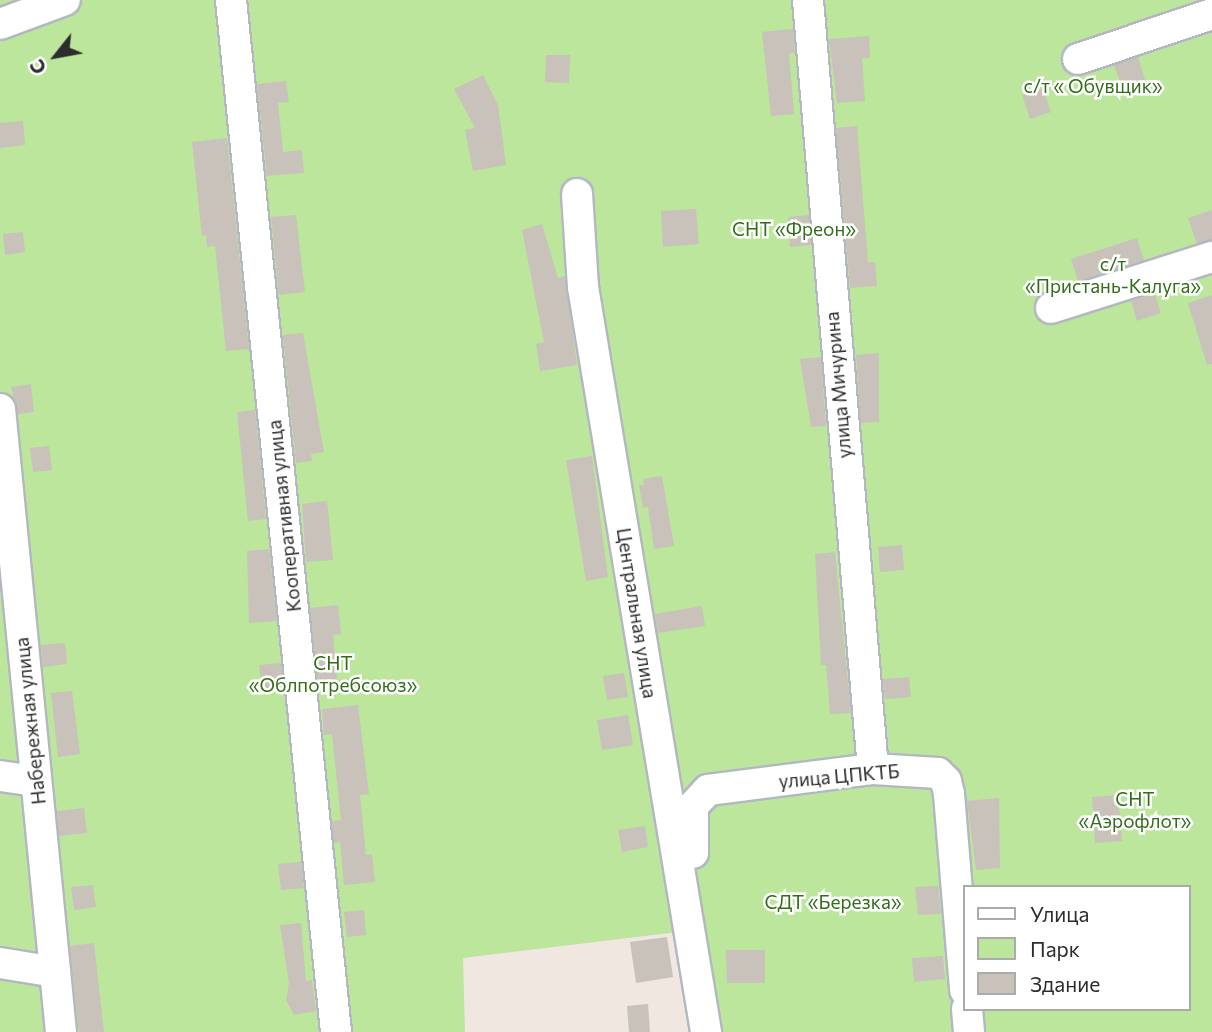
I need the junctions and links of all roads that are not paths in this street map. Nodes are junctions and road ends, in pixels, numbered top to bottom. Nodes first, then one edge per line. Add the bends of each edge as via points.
1 (65, 0) edge
2 (232, 0) edge
3 (808, 0) edge
4 (1212, 14) edge
5 (0, 24) edge
6 (1079, 59) dead end
7 (577, 194) dead end
8 (1212, 257) edge
9 (1051, 309) dead end
10 (0, 409) edge
11 (10, 614) edge
12 (873, 769) junction
13 (0, 776) edge
14 (36, 781) junction
15 (689, 928) junction
16 (0, 963) edge
17 (55, 972) junction
18 (964, 979) edge
19 (967, 1011) edge
20 (61, 1032) edge
21 (336, 1032) edge
22 (706, 1032) edge
23 (969, 1032) edge

1 - 5 street
2 - 21 street, Кооперативная улица
3 - 12 street, улица Мичурина
4 - 6 street
7 - 15 street, Центральная улица via 583,287
8 - 9 street
10 - 11 street, Набережная улица
11 - 14 street, Набережная улица
12 - 15 street, улица ЦПКТБ via 708,790 699,797 690,821 698,909
12 - 18 street, улица ЦПКТБ via 927,769 946,781
13 - 14 street
14 - 17 street, Набережная улица
15 - 22 street, Центральная улица
16 - 17 street
17 - 20 street, Набережная улица
19 - 23 street

